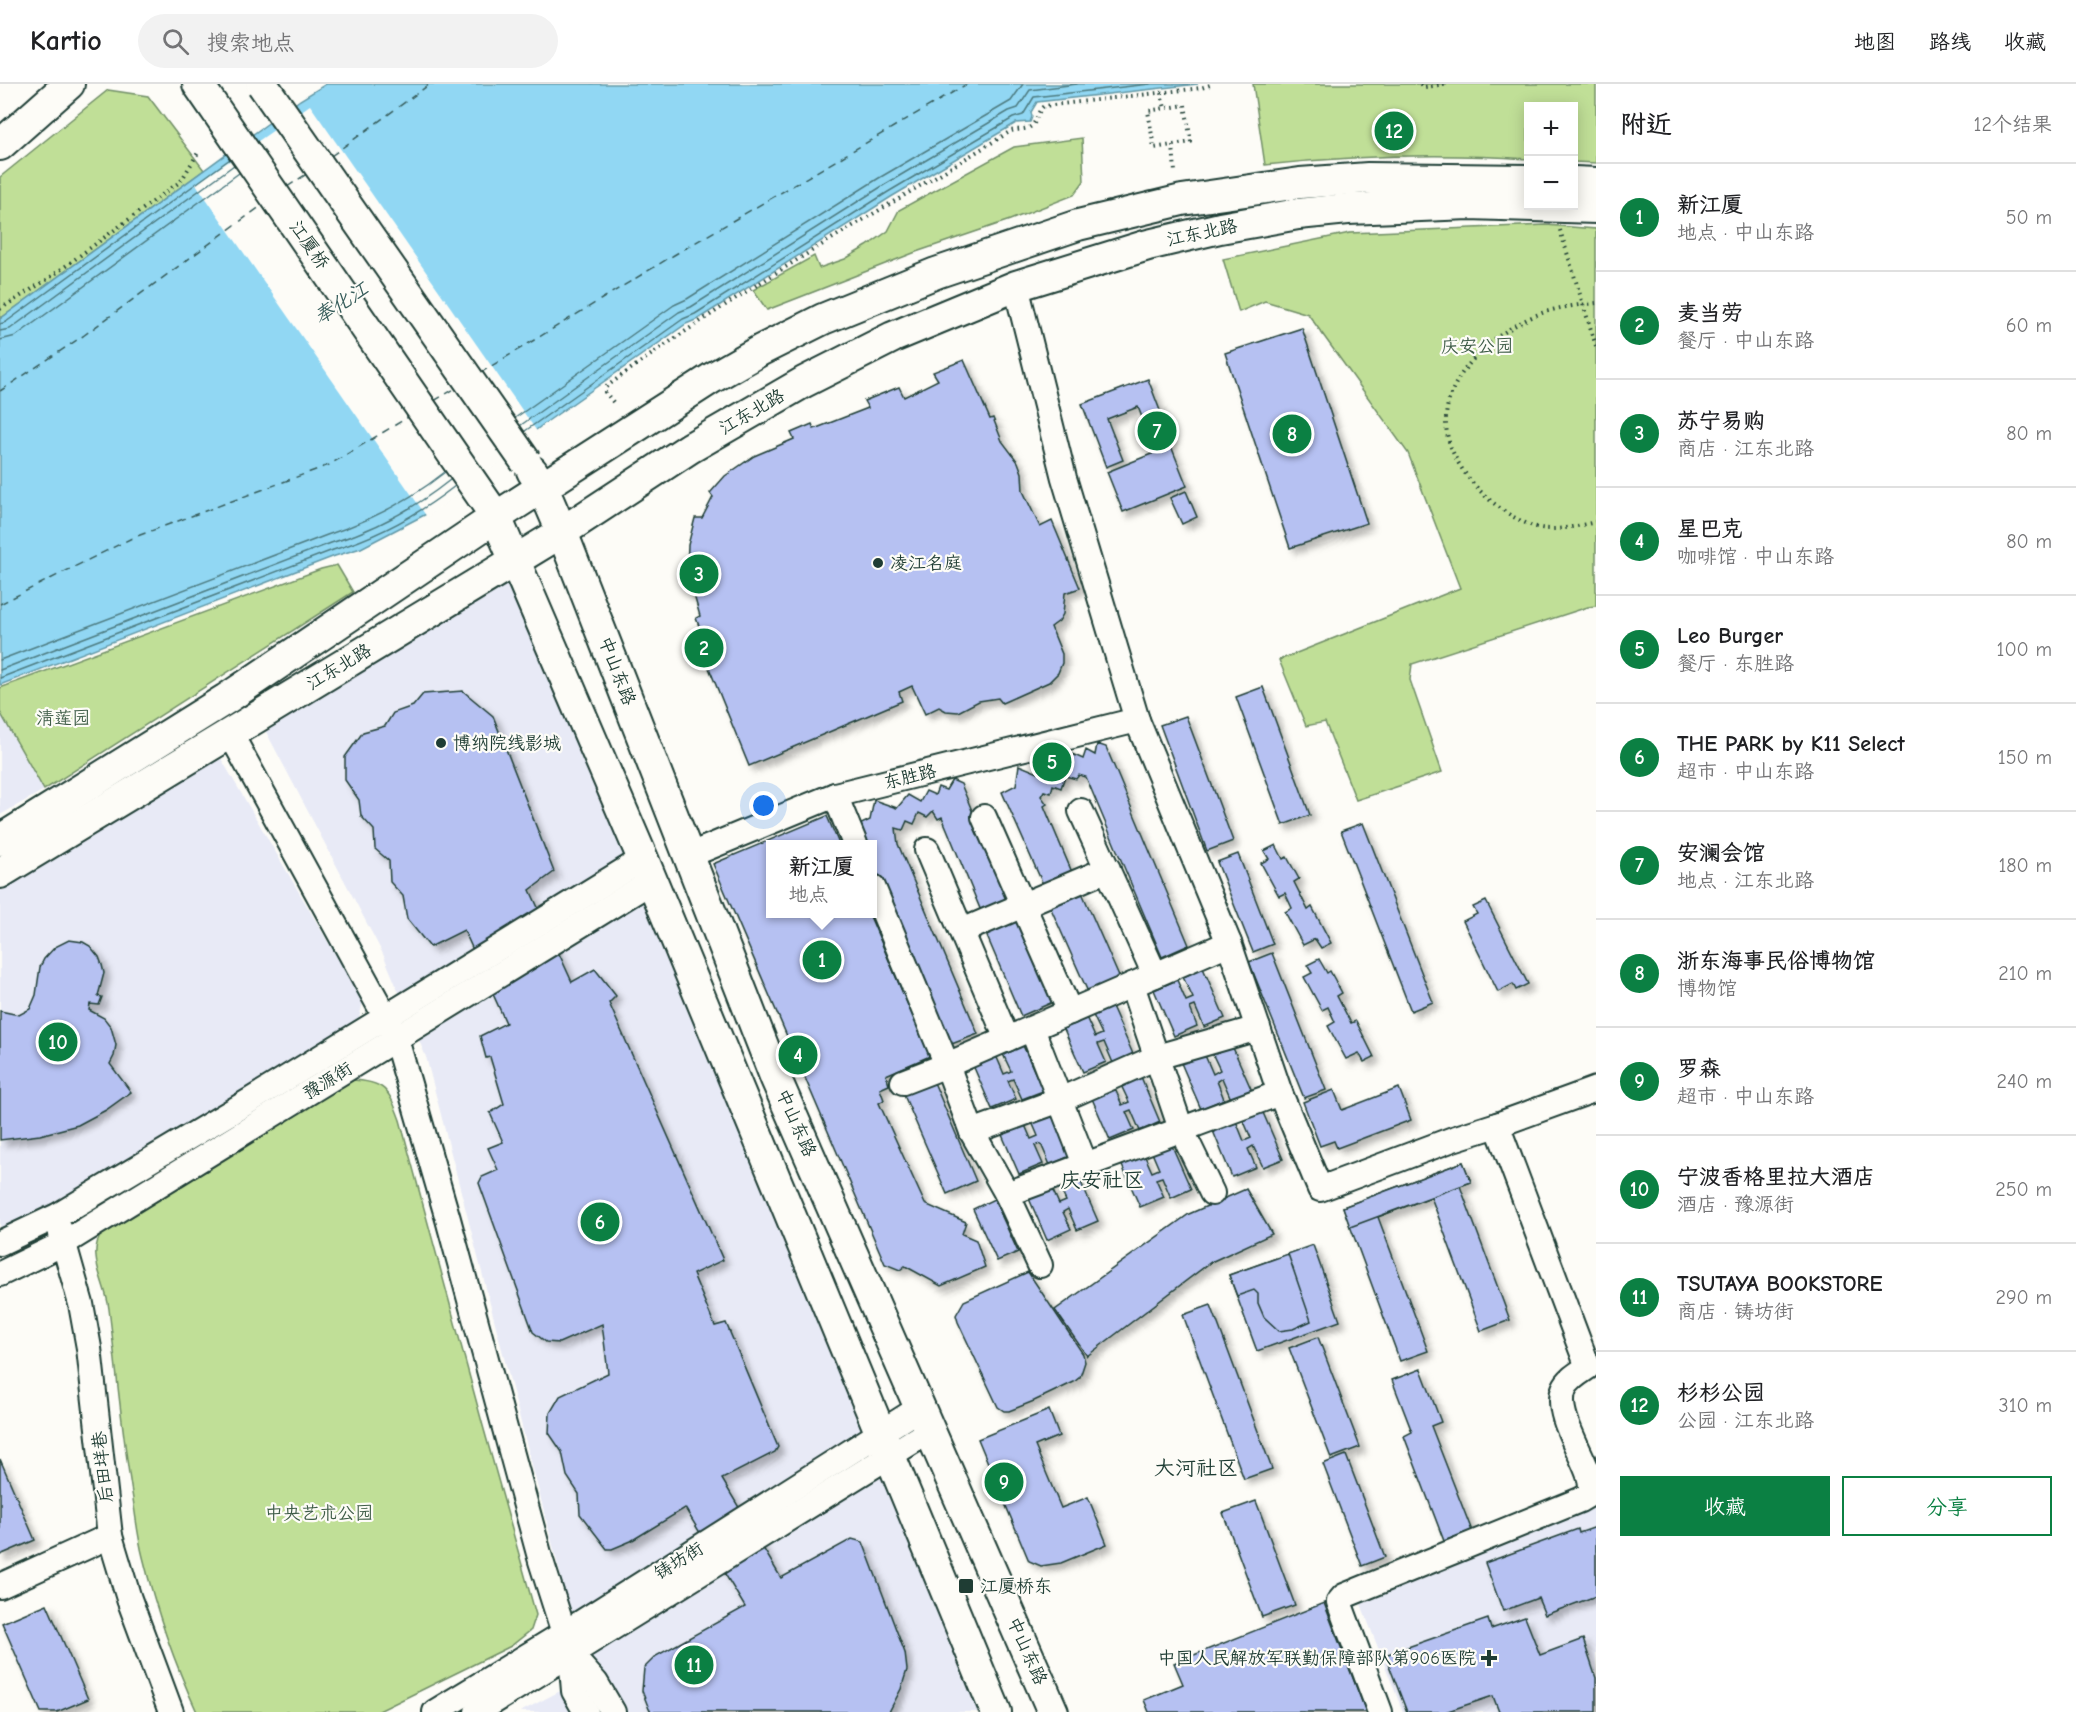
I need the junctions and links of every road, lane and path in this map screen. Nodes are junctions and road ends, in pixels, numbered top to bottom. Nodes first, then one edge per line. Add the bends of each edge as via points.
1 (69, 84) edge
2 (198, 84) edge
3 (262, 84) edge
4 (1213, 84) edge
5 (1420, 84) edge
6 (1447, 84) edge
7 (1161, 93) junction
8 (1165, 108) junction
9 (0, 145) edge
10 (1173, 145) junction
11 (199, 151) dead end
12 (1175, 172) dead end
13 (1524, 180) edge
14 (1578, 182) edge
15 (1596, 183) edge
16 (1524, 205) edge
17 (1578, 207) edge
18 (1596, 208) edge
19 (1553, 210) edge
20 (1016, 286) junction
21 (1596, 303) edge
22 (1583, 304) junction
23 (0, 309) edge
24 (1596, 346) edge
25 (613, 402) dead end
26 (543, 488) junction
27 (488, 506) junction
28 (1596, 522) edge
29 (562, 532) junction
30 (515, 559) junction
31 (1137, 720) junction
32 (230, 733) junction
33 (835, 795) junction
34 (1081, 811) dead end
35 (984, 817) dead end
36 (0, 840) edge
37 (853, 840) edge
38 (927, 850) dead end
39 (690, 855) junction
40 (1108, 869) junction
41 (648, 870) junction
42 (0, 873) edge
43 (877, 897) edge
44 (1024, 905) junction
45 (962, 931) junction
46 (1229, 943) junction
47 (1155, 975) junction
48 (1132, 985) junction
49 (1070, 1012) junction
50 (386, 1017) junction
51 (1258, 1028) junction
52 (1032, 1029) junction
53 (396, 1039) junction
54 (1006, 1039) junction
55 (1157, 1057) junction
56 (947, 1065) junction
57 (903, 1082) dead end
58 (1596, 1089) edge
59 (1280, 1093) junction
60 (1059, 1100) junction
61 (1497, 1125) junction
62 (1181, 1130) junction
63 (972, 1132) junction
64 (1085, 1164) junction
65 (1212, 1193) dead end
66 (1006, 1194) junction
67 (57, 1216) junction
68 (0, 1243) edge
69 (64, 1243) junction
70 (1040, 1265) dead end
71 (0, 1274) edge
72 (926, 1419) junction
73 (885, 1445) junction
74 (1593, 1486) edge
75 (110, 1536) junction
76 (0, 1586) edge
77 (567, 1644) junction
78 (171, 1712) edge
79 (435, 1712) edge
80 (477, 1712) edge
81 (586, 1712) edge
82 (613, 1712) edge
83 (996, 1712) edge
84 (1053, 1712) edge
85 (1380, 1712) edge

1 - 9 main road
2 - 27 main road, 江厦桥
3 - 26 main road, 中山东路, bridge
4 - 7 path
5 - 6 path
7 - 8 path
7 - 25 path via 1044,106 1028,129 1011,130 665,344 606,387 605,392
8 - 10 path via 1148,111 1154,148
8 - 10 path via 1185,105 1191,142
10 - 12 path
11 - 23 path via 181,180 48,279
13 - 26 main road, 江东北路 via 1368,178 1300,183 1182,200 1078,225 936,273 823,319 712,378
14 - 15 main road
16 - 20 main road, 江东北路 via 1469,204 1298,214 1148,245
17 - 18 main road, 江东北路
19 - 22 path
20 - 29 main road, 江东北路 via 893,336 804,382 690,448
20 - 31 street via 1064,478
21 - 22 path
22 - 24 path
22 - 28 path via 1543,312 1487,345 1470,363 1451,394 1446,423 1453,452 1471,482 1496,506 1534,526 1564,528
26 - 27 main road, 江东北路
26 - 29 main road, 中山东路
27 - 30 main road
27 - 36 main road, 江东北路 via 226,699
29 - 30 main road, 江东北路
29 - 39 main road, 中山东路
30 - 32 main road, 江东北路
30 - 41 main road
31 - 33 street, 东胜路
31 - 46 street
32 - 42 main road, 江东北路
32 - 50 street
33 - 37 street
33 - 39 street, 东胜路
34 - 40 street
35 - 44 street
38 - 45 street
39 - 72 main road, 中山东路 via 776,1079
40 - 44 street
40 - 47 street
41 - 50 street, 豫源街
41 - 53 street, 豫源街
41 - 73 main road
43 - 56 street
44 - 45 street
44 - 49 street
45 - 54 street
46 - 47 street
46 - 51 street
47 - 48 street
48 - 49 street
48 - 55 street
49 - 52 street
50 - 53 street
50 - 67 street, 豫源街
51 - 55 street
51 - 59 street
52 - 54 street
52 - 60 street
53 - 69 street, 豫源街
53 - 77 street
54 - 56 street
55 - 60 street
55 - 62 street
56 - 57 street
56 - 63 street
58 - 61 street
59 - 61 street via 1320,1189
59 - 62 street
60 - 63 street
60 - 64 street
61 - 74 street via 1588,1367 1572,1378 1564,1390 1563,1402
62 - 64 street
62 - 65 street
63 - 66 street
64 - 66 street
66 - 70 street
67 - 68 street, 豫源街
67 - 69 street, 后田垟巷
69 - 71 street, 豫源街
69 - 75 street, 后田垟巷 via 89,1348
72 - 73 street, 铸坊街
72 - 84 main road, 中山东路
73 - 77 street, 铸坊街
73 - 83 main road
74 - 85 street via 1592,1493 1580,1500 1344,1596 1339,1602
75 - 76 street
75 - 78 street, 后田垟巷
77 - 79 street, 铸坊街
77 - 80 street, 铸坊街
77 - 81 street via 574,1691
77 - 82 street

